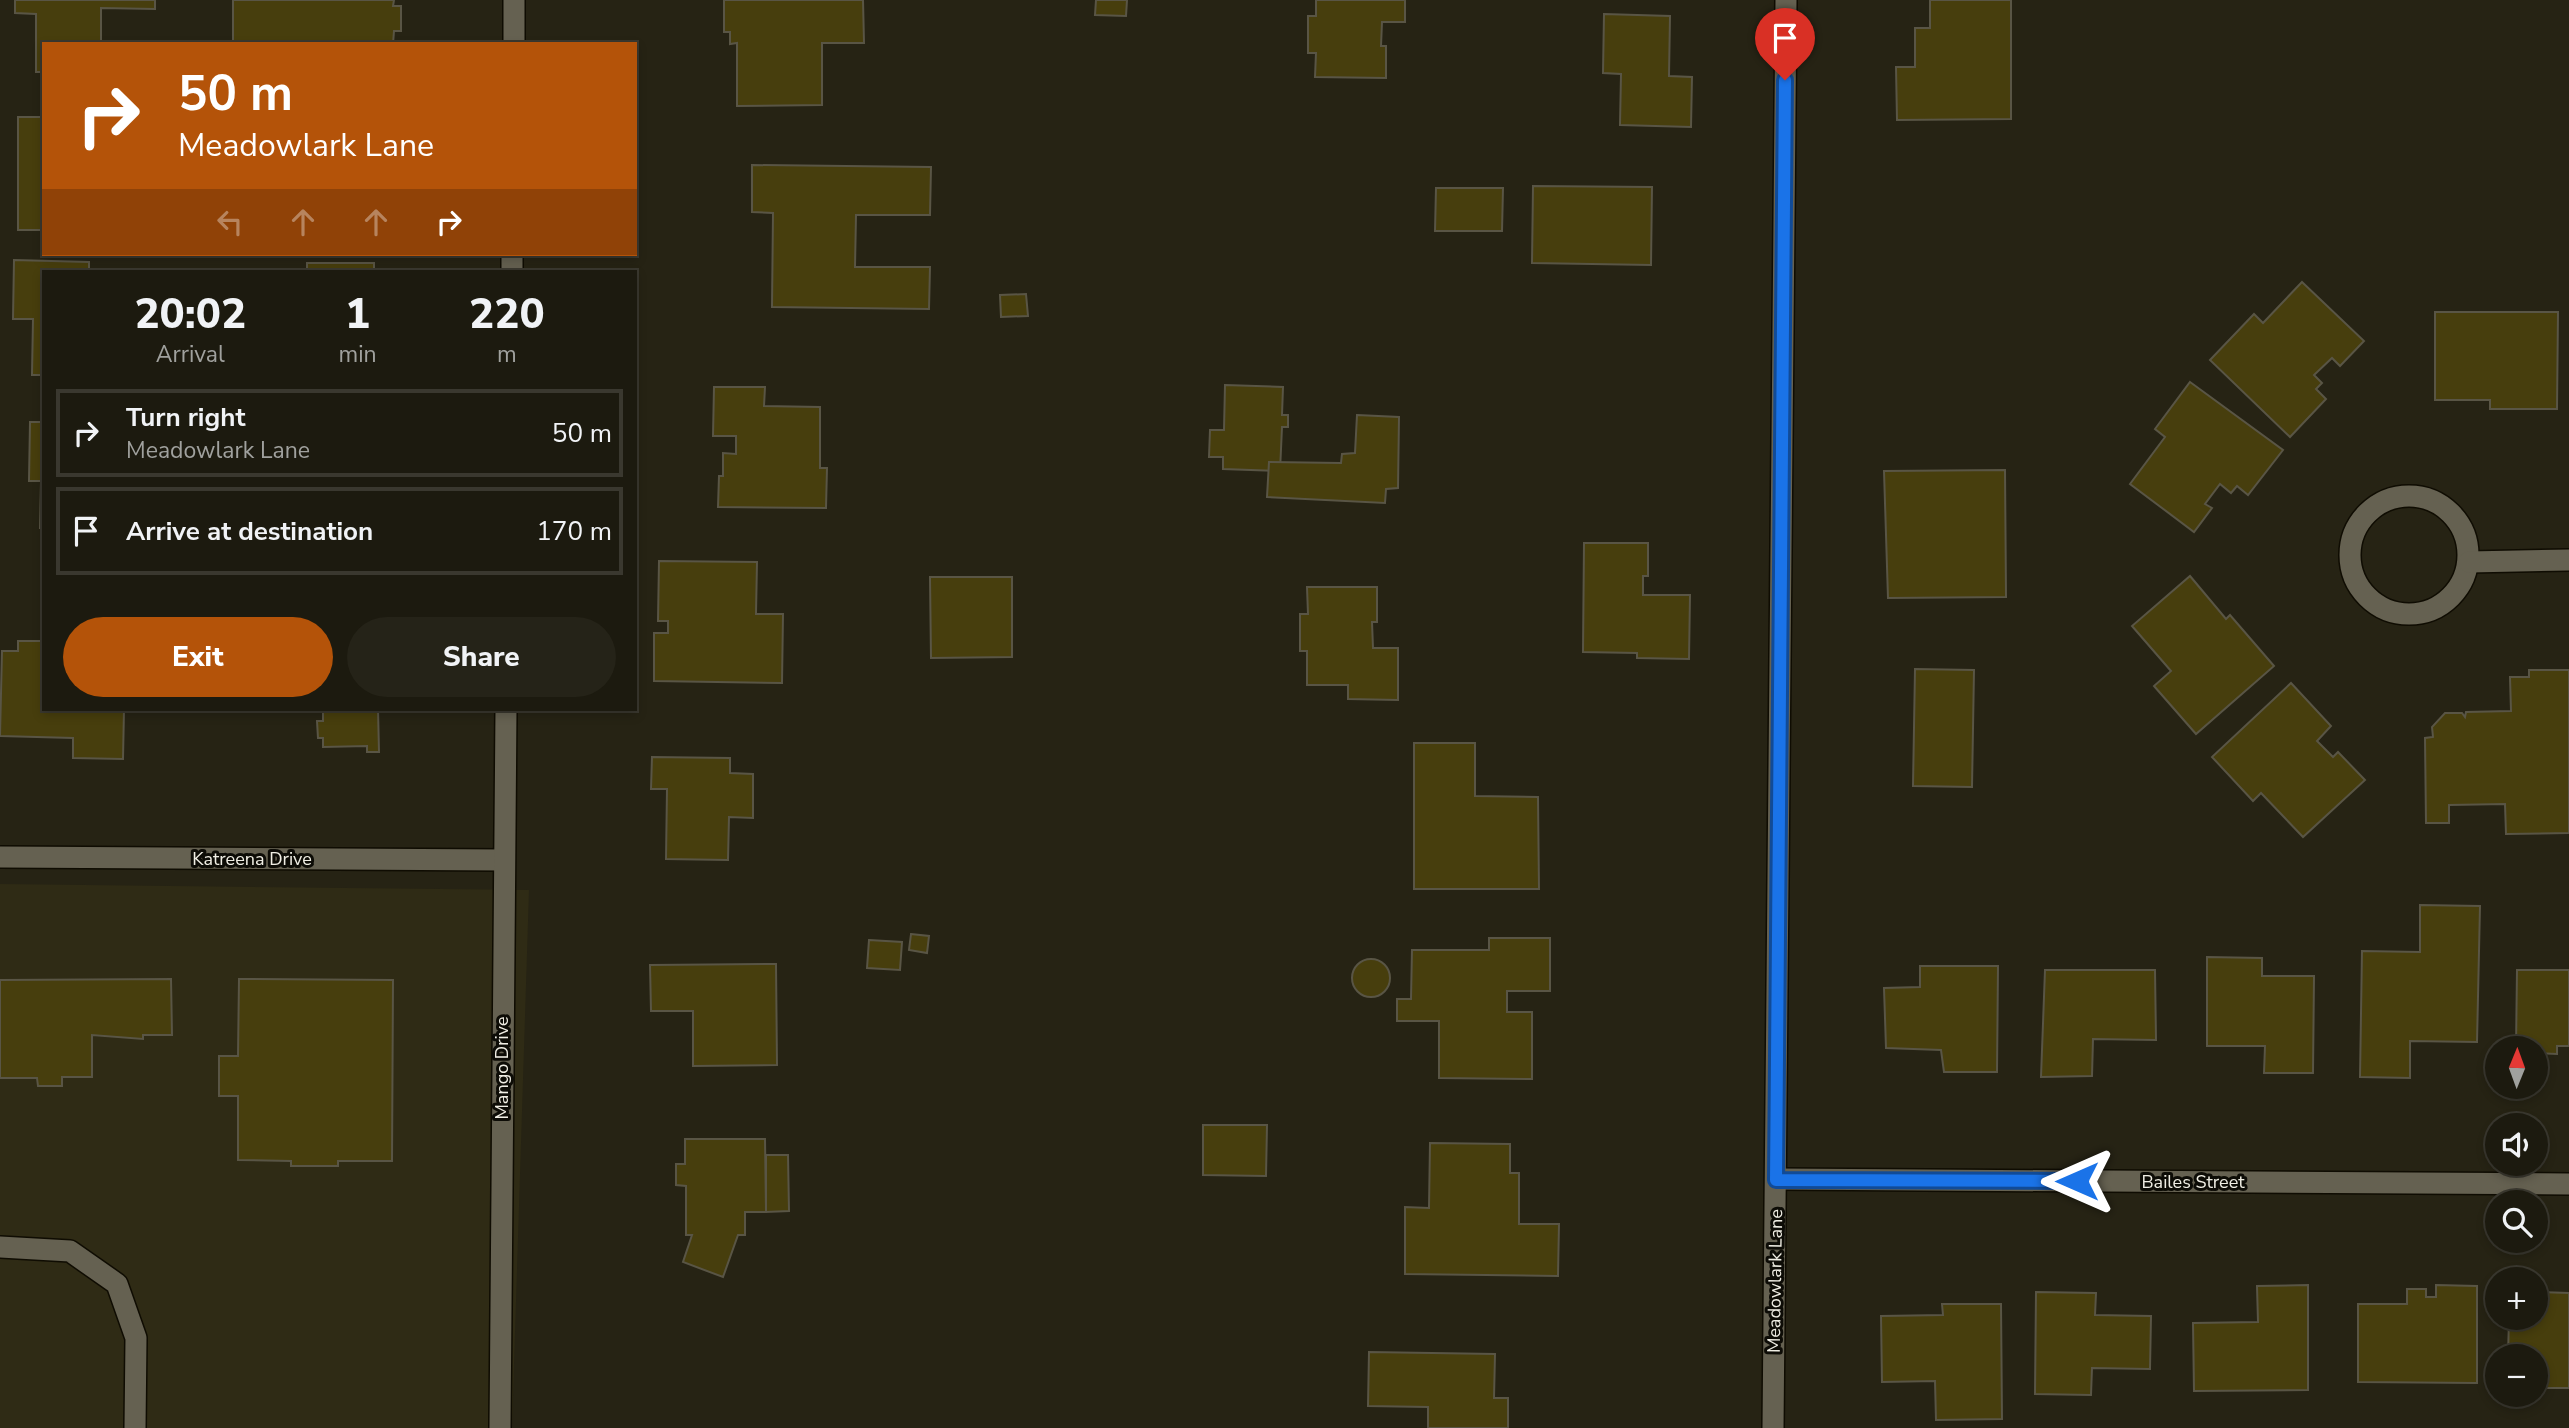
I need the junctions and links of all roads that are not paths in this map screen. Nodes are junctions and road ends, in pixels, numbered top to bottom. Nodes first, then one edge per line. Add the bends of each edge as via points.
1 (514, 0) edge
2 (1786, 0) edge
3 (514, 42) edge
4 (2569, 560) edge
5 (2469, 562) junction
6 (506, 711) edge
7 (0, 857) edge
8 (503, 860) junction
9 (1776, 1180) junction
10 (2569, 1184) edge
11 (0, 1247) edge
12 (135, 1428) edge
13 (500, 1428) edge
14 (1773, 1428) edge

1 - 3 street
2 - 9 street, Meadowlark Lane
4 - 5 street
5 - 5 street via 2463,582 2448,601 2431,612 2404,615 2384,610 2366,597 2354,580 2351,538 2361,518 2377,505 2405,496 2426,498 2455,516 2465,533
6 - 8 street, Mango Drive
7 - 8 street, Katreena Drive
8 - 13 street, Mango Drive
9 - 10 street, Bailes Street
9 - 14 street, Meadowlark Lane
11 - 12 street via 70,1251 117,1284 136,1338

